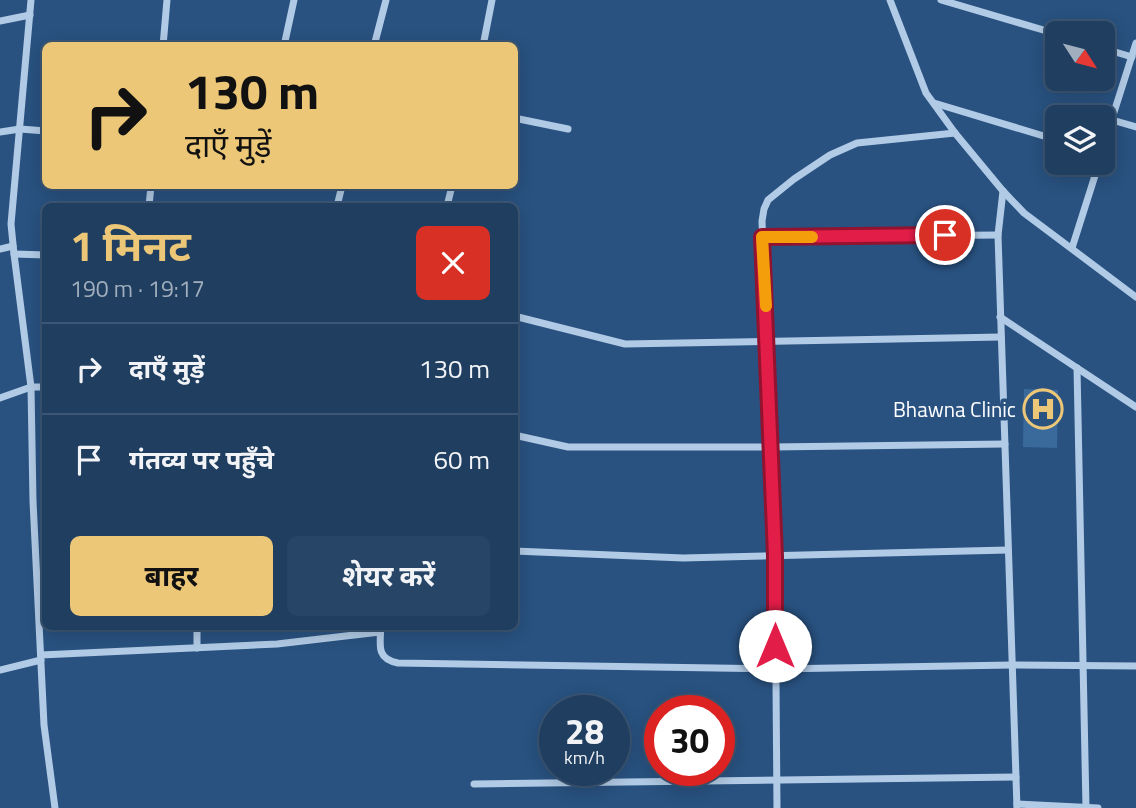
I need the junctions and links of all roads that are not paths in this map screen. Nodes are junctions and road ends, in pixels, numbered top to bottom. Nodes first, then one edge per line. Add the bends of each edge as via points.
1 (32, 0) edge
2 (167, 0) edge
3 (295, 0) edge
4 (386, 0) edge
5 (492, 0) edge
6 (890, 0) edge
7 (941, 0) edge
8 (30, 15) junction
9 (0, 21) edge
10 (1045, 30) edge
11 (163, 42) edge
12 (285, 42) edge
13 (375, 42) edge
14 (484, 42) edge
15 (1136, 43) edge
16 (1115, 52) edge
17 (1132, 57) junction
18 (933, 103) junction
19 (1115, 111) edge
20 (518, 119) edge
21 (1115, 121) edge
22 (1136, 127) edge
23 (20, 129) junction
24 (568, 130) dead end
25 (42, 131) edge
26 (0, 132) edge
27 (955, 133) junction
28 (1045, 136) edge
29 (1094, 175) edge
30 (1003, 191) junction
31 (998, 235) junction
32 (762, 237) junction
33 (1072, 248) junction
34 (0, 249) edge
35 (13, 250) junction
36 (42, 254) edge
37 (1136, 297) edge
38 (518, 317) edge
39 (1000, 317) junction
40 (1001, 337) junction
41 (768, 342) junction
42 (1077, 368) junction
43 (32, 387) junction
44 (42, 387) edge
45 (0, 398) edge
46 (1136, 407) edge
47 (518, 436) edge
48 (1005, 444) junction
49 (772, 447) junction
50 (1008, 550) junction
51 (518, 551) edge
52 (775, 556) junction
53 (197, 630) edge
54 (374, 630) edge
55 (381, 630) edge
56 (197, 648) junction
57 (41, 658) junction
58 (1012, 666) junction
59 (1083, 666) junction
60 (1136, 666) edge
61 (775, 669) junction
62 (0, 670) edge
63 (1016, 777) junction
64 (776, 779) junction
65 (474, 784) dead end
66 (1017, 806) edge
67 (55, 808) edge
68 (777, 808) edge
69 (1086, 808) edge
70 (1098, 808) edge

1 - 8 street
2 - 11 street
3 - 12 street
4 - 13 street
5 - 14 street
6 - 18 street
7 - 10 street
8 - 9 street
8 - 23 street
15 - 17 street
16 - 17 street
17 - 19 street
18 - 27 street
18 - 28 street
20 - 24 street
21 - 22 street
23 - 25 street
23 - 26 street
23 - 35 street
27 - 30 street
27 - 32 street via 857,143 830,155 768,200
29 - 33 street
30 - 31 street
30 - 33 street via 1024,213
31 - 32 street
31 - 39 street
32 - 41 street
33 - 37 street
34 - 35 street
35 - 36 street
35 - 43 street
38 - 41 street via 625,344
39 - 40 street
39 - 42 street
40 - 41 street
40 - 48 street
41 - 49 street
42 - 46 street
42 - 59 street
43 - 44 street
43 - 45 street
43 - 57 street
47 - 49 street via 568,447
48 - 49 street
48 - 50 street
49 - 52 street
50 - 52 street
50 - 58 street
51 - 52 street via 683,558
52 - 61 street
53 - 56 street
54 - 56 street via 276,644
55 - 61 street via 380,652 389,662 398,663
56 - 57 street
57 - 62 street
57 - 67 street
58 - 59 street
58 - 61 street
58 - 63 street
59 - 60 street
59 - 69 street
61 - 64 street
63 - 64 street
63 - 66 street
64 - 65 street
64 - 68 street
66 - 69 street
69 - 70 street

